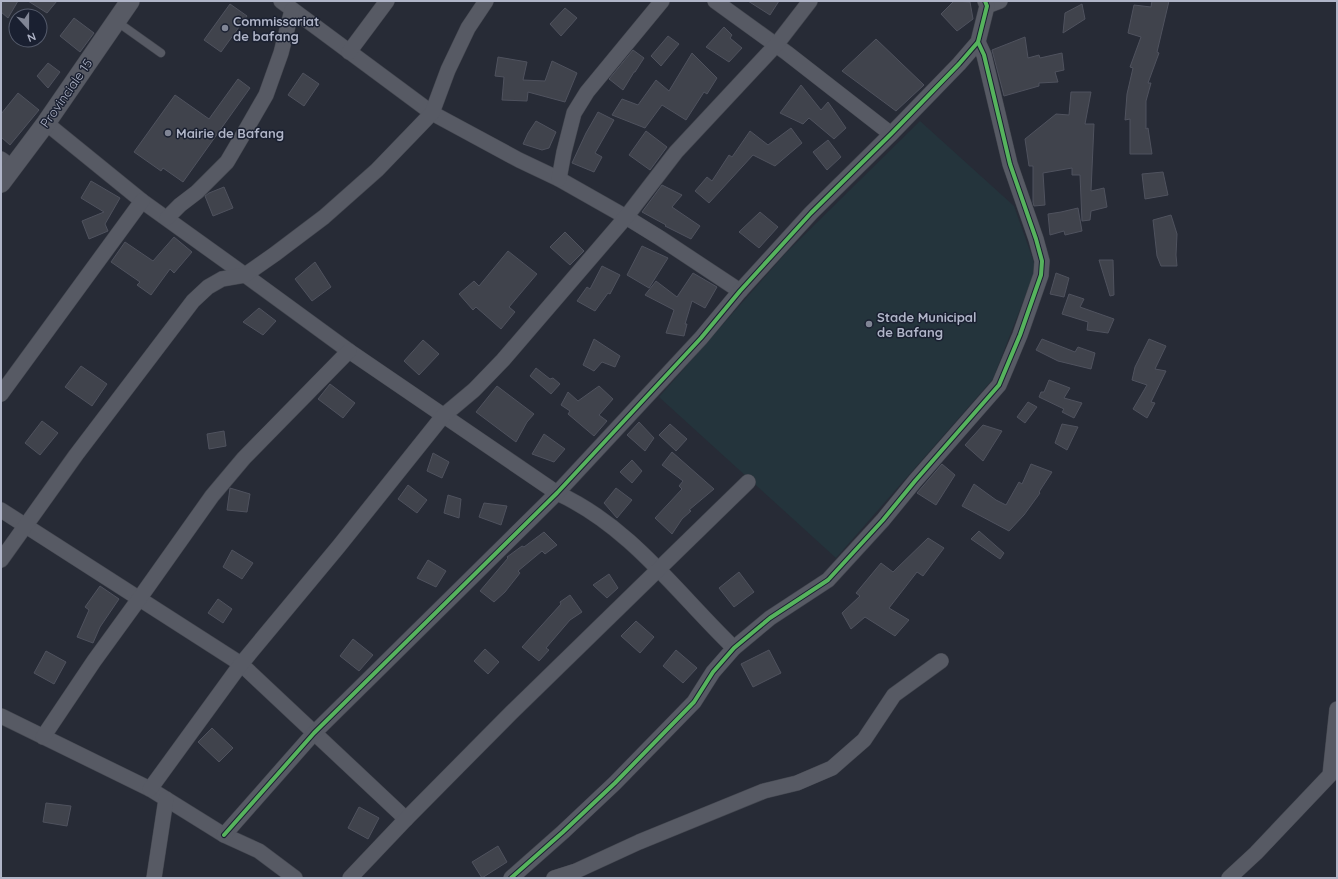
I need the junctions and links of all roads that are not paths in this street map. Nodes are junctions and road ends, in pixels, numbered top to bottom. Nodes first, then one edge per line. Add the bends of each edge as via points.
1 (130, 1) edge
2 (387, 1) edge
3 (486, 1) edge
4 (662, 1) edge
5 (715, 1) edge
6 (810, 1) edge
7 (991, 3) edge
8 (287, 6) edge
9 (116, 21) junction
10 (978, 42) junction
11 (776, 45) junction
12 (349, 52) junction
13 (161, 53) dead end
14 (432, 113) junction
15 (46, 123) junction
16 (891, 134) junction
17 (6, 163) edge
18 (560, 179) junction
19 (1, 183) edge
20 (142, 201) junction
21 (626, 217) junction
22 (167, 218) junction
23 (245, 275) junction
24 (740, 291) junction
25 (349, 351) junction
26 (1, 394) edge
27 (443, 416) junction
28 (748, 482) dead end
29 (558, 493) junction
30 (1, 510) edge
31 (25, 526) junction
32 (1, 560) edge
33 (659, 568) junction
34 (139, 599) junction
35 (734, 648) junction
36 (941, 661) dead end
37 (241, 664) junction
38 (1337, 709) edge
39 (1, 716) edge
40 (314, 733) junction
41 (43, 737) junction
42 (1333, 774) edge
43 (150, 789) junction
44 (166, 799) junction
45 (406, 819) junction
46 (224, 835) junction
47 (154, 878) edge
48 (295, 878) edge
49 (350, 878) edge
50 (511, 878) edge
51 (554, 878) edge
52 (1229, 878) edge

1 - 9 street, Provinciale 15
2 - 12 street
3 - 14 street via 468,28 448,70
4 - 18 street via 586,92 574,113
5 - 11 street
6 - 11 street
7 - 10 street
8 - 12 street
8 - 22 street via 281,53 266,95 227,162
9 - 13 lane
9 - 15 street, Provinciale 15
10 - 16 street
10 - 35 street via 984,55 1010,164 1042,262 1042,275 1020,335 999,385 883,520 828,580 770,618
11 - 16 street
11 - 21 street via 676,152
12 - 14 street
14 - 18 street
14 - 23 street via 377,170 324,217
15 - 17 street, Provinciale 15
15 - 20 street
16 - 24 street via 811,213
17 - 19 street, Provinciale 15
18 - 21 street
20 - 22 street
20 - 26 street
21 - 24 street
21 - 27 street via 503,360 474,390
22 - 23 street
23 - 25 street
23 - 31 street via 222,279 208,287 194,301
24 - 29 street via 701,338
25 - 27 street
25 - 34 street via 255,447 212,496
27 - 29 street
27 - 37 street
28 - 33 street
29 - 33 street via 592,513
29 - 40 street
30 - 31 street
31 - 32 street
31 - 34 street
33 - 35 street
33 - 45 street via 510,713
34 - 37 street
34 - 41 street
35 - 50 street via 713,672 694,702 615,783
36 - 51 street via 894,695 864,740 832,768 797,783 764,791
37 - 40 street
37 - 43 street
38 - 42 street
39 - 41 street
40 - 45 street
40 - 46 street
41 - 43 street
42 - 52 street
43 - 44 street
44 - 46 street
44 - 47 street
45 - 49 street
46 - 48 street via 259,851

